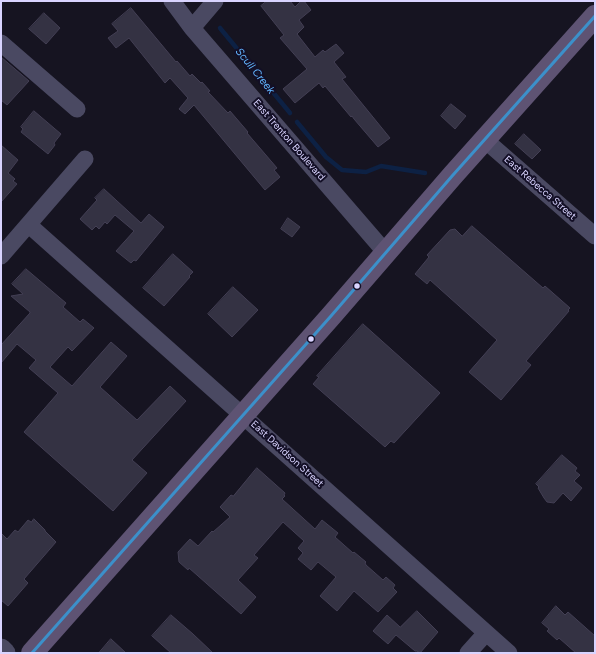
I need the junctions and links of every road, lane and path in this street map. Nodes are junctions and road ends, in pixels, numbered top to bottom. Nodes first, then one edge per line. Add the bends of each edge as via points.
1 (172, 1) edge
2 (215, 1) edge
3 (595, 16) edge
4 (192, 28) junction
5 (1, 43) edge
6 (77, 109) dead end
7 (485, 140) junction
8 (85, 159) dead end
9 (28, 225) junction
10 (595, 236) edge
11 (4, 245) edge
12 (386, 253) junction
13 (243, 415) junction
14 (486, 633) junction
15 (1, 649) edge
16 (5, 653) edge
17 (32, 653) edge
18 (468, 653) edge
19 (509, 653) edge

1 - 4 street, East Trenton Boulevard
2 - 4 street
3 - 7 main road
4 - 12 street, East Trenton Boulevard
5 - 6 street
7 - 10 street, East Rebecca Street
7 - 12 main road
8 - 9 street
9 - 11 street
9 - 13 street, East Davidson Street
12 - 13 main road
13 - 14 street, East Davidson Street
13 - 17 main road
14 - 18 street
14 - 19 street, East Davidson Street
15 - 16 street

